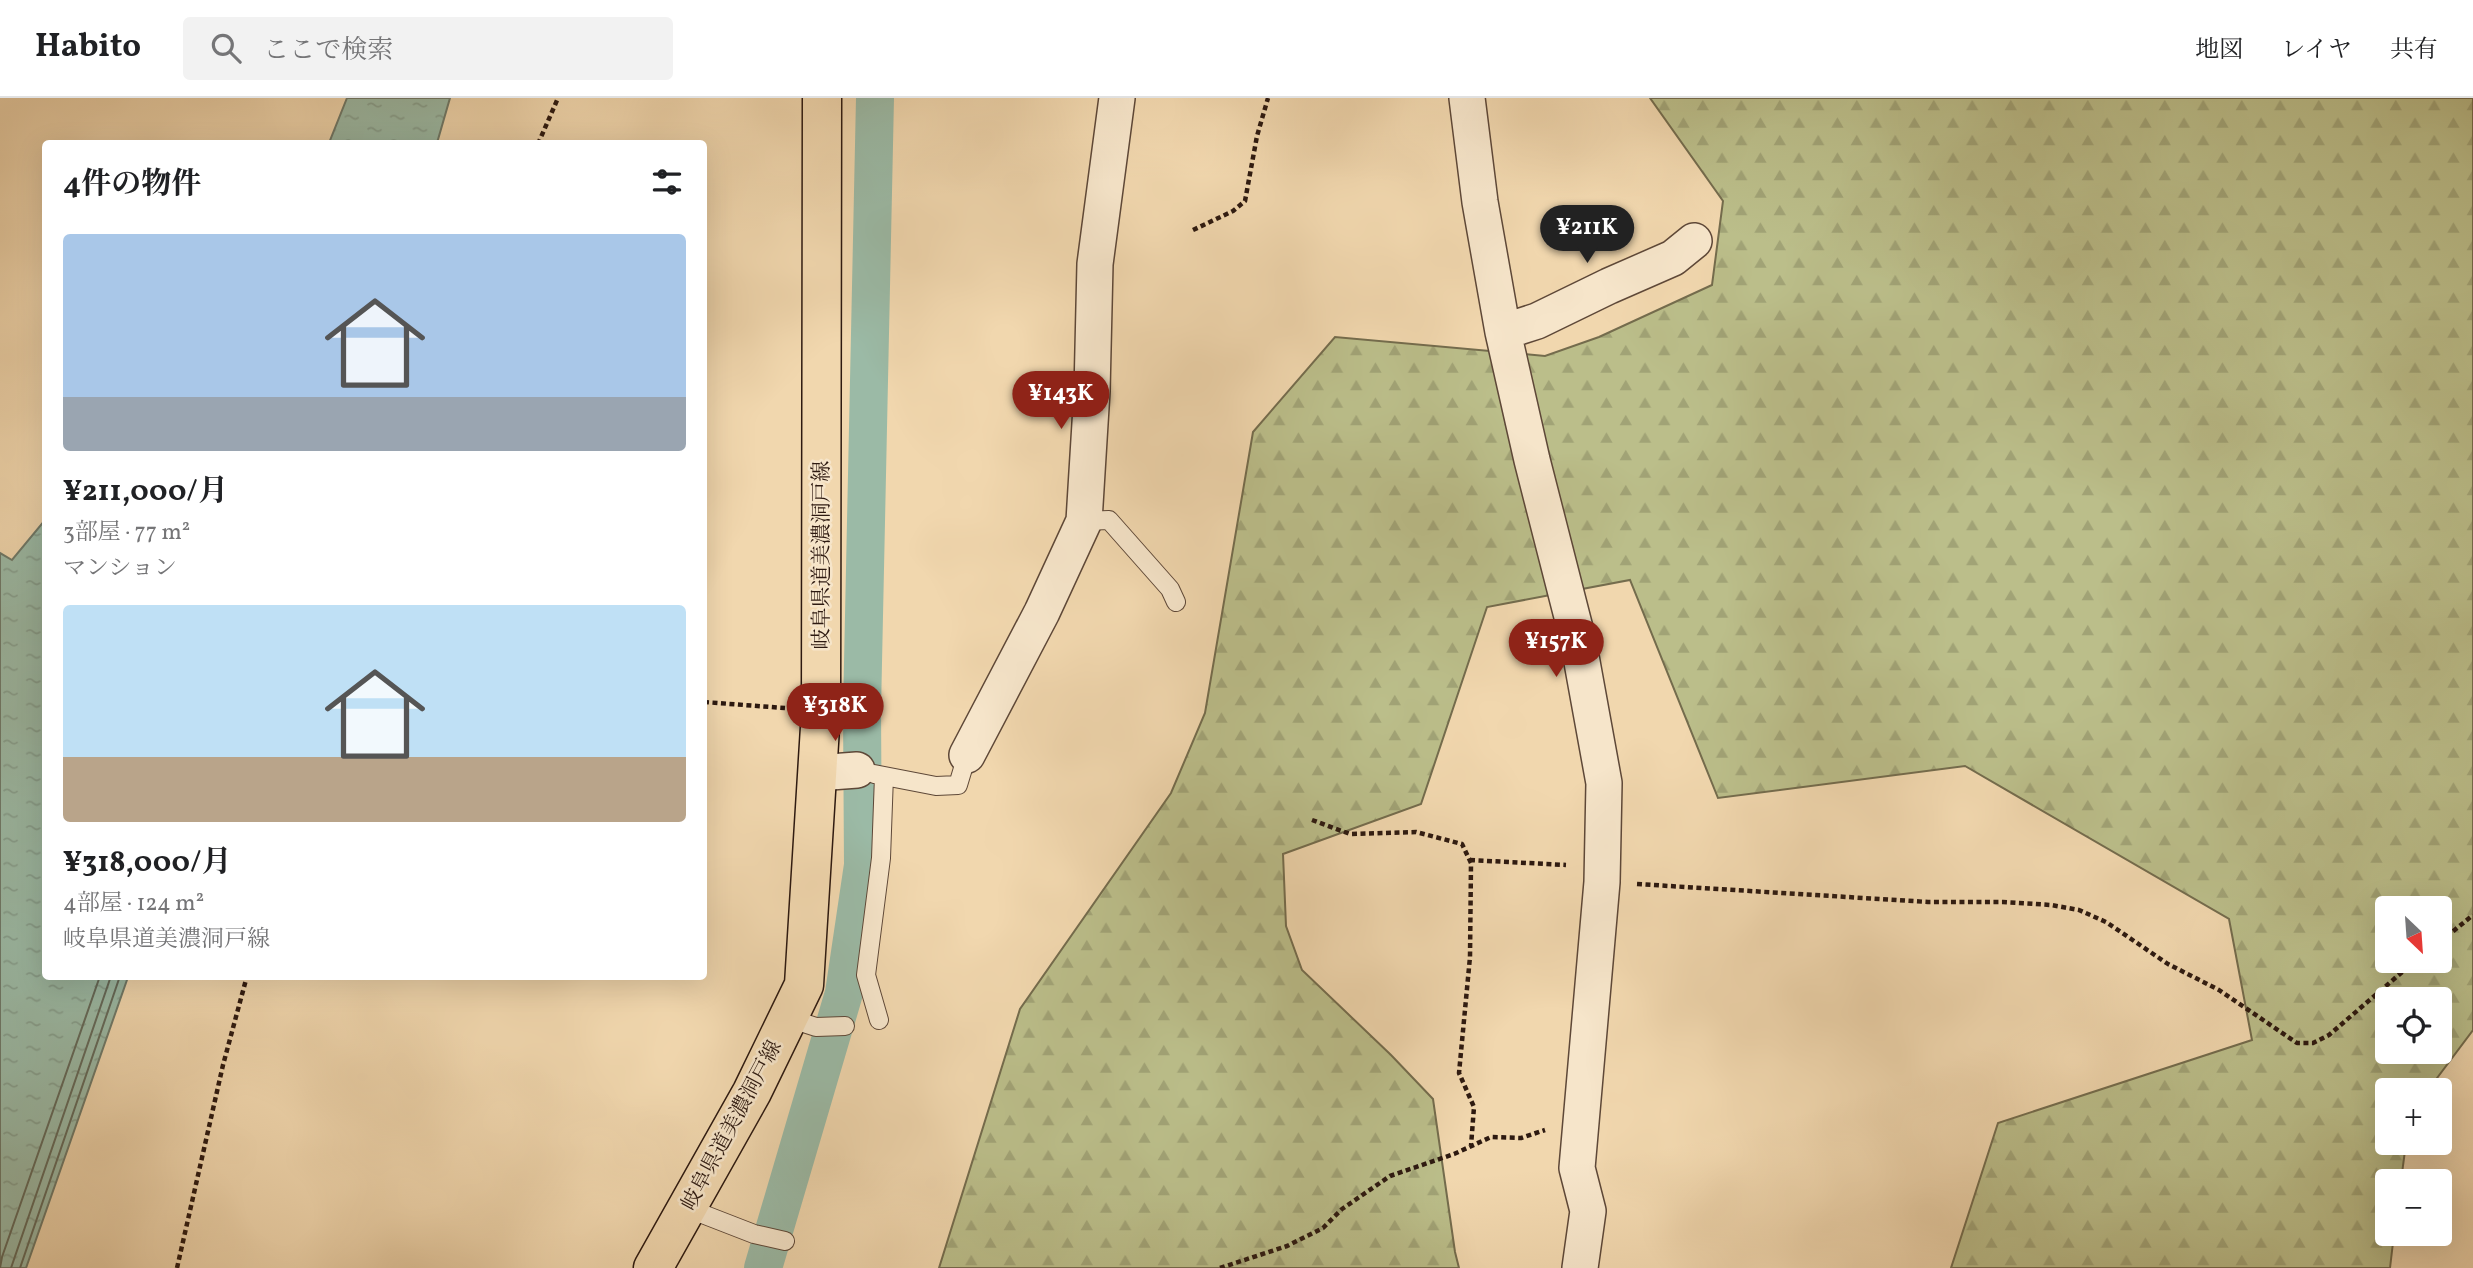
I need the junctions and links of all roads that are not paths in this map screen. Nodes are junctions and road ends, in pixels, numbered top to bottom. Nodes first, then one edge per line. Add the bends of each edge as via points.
1 (822, 98) edge
2 (1117, 98) edge
3 (1467, 98) edge
4 (1694, 241) dead end
5 (1503, 332) junction
6 (1084, 521) junction
7 (1176, 602) dead end
8 (967, 755) joint
9 (817, 773) junction
10 (871, 773) junction
11 (879, 1020) dead end
12 (802, 1023) junction
13 (845, 1026) dead end
14 (687, 1208) junction
15 (785, 1241) dead end
16 (653, 1268) edge
17 (1580, 1268) edge

1 - 9 main road, 岐阜県道美濃洞戸線 via 821,710
2 - 6 street via 1095,264
3 - 5 street
4 - 5 street via 1673,258
5 - 17 street via 1580,653 1604,783 1602,874 1577,1168 1588,1211
6 - 7 lane via 1109,520 1170,589
6 - 8 street
8 - 10 lane via 958,785 936,786
9 - 10 street
9 - 12 main road, 岐阜県道美濃洞戸線
10 - 11 lane via 881,858 866,975
12 - 13 lane
12 - 14 main road, 岐阜県道美濃洞戸線 via 752,1092
14 - 15 lane
14 - 16 main road, 岐阜県道美濃洞戸線

